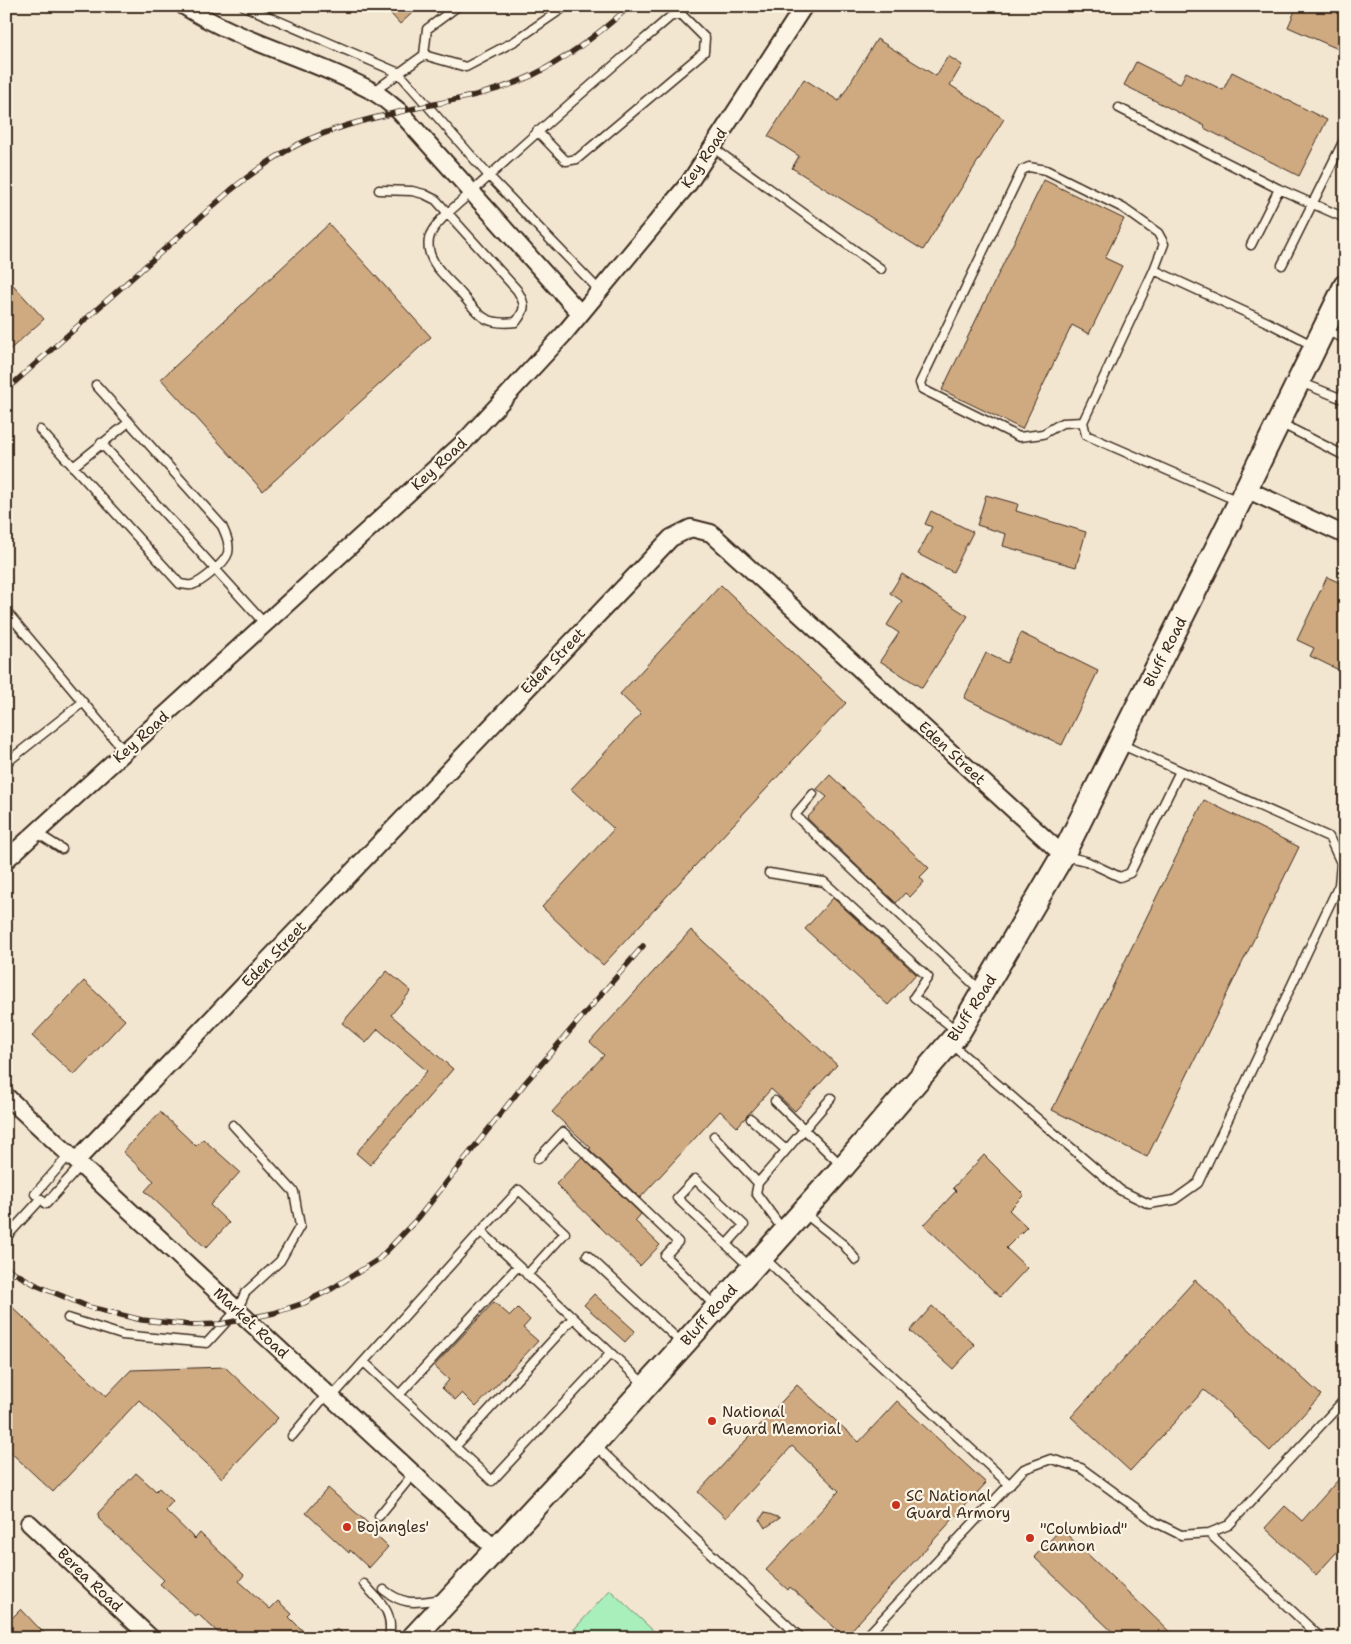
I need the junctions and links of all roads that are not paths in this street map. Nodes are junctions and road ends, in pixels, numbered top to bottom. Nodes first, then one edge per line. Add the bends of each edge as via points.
1 (184, 6) edge
2 (244, 6) edge
3 (458, 6) edge
4 (566, 6) edge
5 (804, 6) edge
6 (424, 55) junction
7 (398, 73) junction
8 (373, 92) junction
9 (1119, 108) dead end
10 (536, 132) junction
11 (1345, 138) edge
12 (712, 146) junction
13 (489, 176) junction
14 (1279, 189) junction
15 (379, 190) dead end
16 (471, 192) junction
17 (1312, 204) junction
18 (448, 214) junction
19 (1345, 218) edge
20 (1251, 245) dead end
21 (1282, 265) dead end
22 (881, 269) dead end
23 (1154, 270) junction
24 (1345, 286) edge
25 (599, 290) junction
26 (580, 313) junction
27 (1320, 338) junction
28 (1345, 339) edge
29 (1299, 381) junction
30 (96, 385) dead end
31 (1345, 390) edge
32 (129, 422) junction
33 (1083, 422) junction
34 (1279, 422) junction
35 (40, 430) dead end
36 (101, 443) junction
37 (1345, 456) edge
38 (73, 467) junction
39 (1243, 496) junction
40 (1345, 535) edge
41 (215, 569) junction
42 (6, 611) edge
43 (265, 624) junction
44 (83, 702) junction
45 (1119, 744) junction
46 (125, 752) junction
47 (6, 759) edge
48 (1180, 771) junction
49 (813, 794) dead end
50 (37, 833) junction
51 (62, 849) dead end
52 (1063, 855) junction
53 (6, 860) edge
54 (769, 873) dead end
55 (983, 992) junction
56 (954, 1038) junction
57 (6, 1096) edge
58 (831, 1098) dead end
59 (775, 1101) dead end
60 (751, 1119) dead end
61 (233, 1125) dead end
62 (804, 1130) junction
63 (714, 1136) dead end
64 (786, 1150) junction
65 (538, 1159) dead end
66 (76, 1160) junction
67 (843, 1167) junction
68 (758, 1183) junction
69 (41, 1199) junction
70 (802, 1212) junction
71 (481, 1231) junction
72 (785, 1231) junction
73 (9, 1234) dead end
74 (726, 1245) junction
75 (587, 1255) dead end
76 (856, 1260) dead end
77 (757, 1262) junction
78 (518, 1266) junction
79 (527, 1275) junction
80 (717, 1307) junction
81 (238, 1309) junction
82 (68, 1318) dead end
83 (573, 1318) junction
84 (684, 1344) junction
85 (611, 1353) junction
86 (364, 1362) junction
87 (646, 1386) junction
88 (399, 1395) junction
89 (329, 1396) junction
90 (1345, 1399) edge
91 (292, 1436) dead end
92 (594, 1444) junction
93 (455, 1447) junction
94 (413, 1474) junction
95 (1010, 1484) junction
96 (379, 1516) dead end
97 (30, 1523) dead end
98 (1209, 1533) junction
99 (496, 1550) junction
100 (364, 1584) dead end
101 (384, 1590) dead end
102 (450, 1598) junction
103 (1323, 1637) edge
104 (151, 1638) edge
105 (390, 1638) edge
106 (413, 1638) edge
107 (801, 1638) edge
108 (865, 1638) edge

1 - 8 street via 205,20
2 - 7 lane
3 - 6 lane via 427,28
4 - 6 lane via 515,41 466,67
5 - 12 street, Key Road
6 - 7 lane
7 - 8 lane
7 - 13 lane
8 - 16 street via 400,111
9 - 14 lane
10 - 10 lane via 670,17 681,14 705,38 704,52 577,160 566,161
10 - 13 lane
11 - 17 lane
12 - 22 lane
12 - 25 street, Key Road via 689,183
13 - 16 lane
13 - 25 lane
14 - 17 lane
14 - 20 lane
15 - 18 lane via 424,194 436,200
16 - 18 lane
16 - 26 street
17 - 19 lane
17 - 21 lane
18 - 18 lane via 435,226 429,238 430,254 437,267 486,320 499,324 516,322 523,313 524,302 518,290
23 - 27 lane via 1269,322
23 - 33 lane
23 - 33 lane via 1164,244 1158,233 1144,222 1123,208 1046,170 1029,167 1022,170 920,383 922,388 1019,437 1043,434 1062,423
24 - 27 main road, Bluff Road
25 - 26 street, Key Road
26 - 43 street, Key Road via 462,444
27 - 28 lane
27 - 29 main road, Bluff Road
29 - 31 lane via 1340,398
29 - 34 main road, Bluff Road
30 - 32 lane
32 - 36 lane
32 - 41 lane via 222,526 228,538 228,551 226,559
33 - 39 lane via 1086,435
34 - 37 lane
34 - 39 main road, Bluff Road
35 - 38 lane
36 - 38 lane
36 - 41 lane
38 - 41 lane via 180,584 190,586
39 - 40 street
39 - 45 main road, Bluff Road
41 - 43 lane
42 - 44 lane
43 - 46 street, Key Road
44 - 46 lane
44 - 47 lane via 11,760
45 - 48 lane
45 - 52 main road, Bluff Road
46 - 50 street, Key Road
48 - 52 lane via 1130,873 1120,877 1086,861
48 - 56 lane via 1329,837 1341,863 1339,885 1198,1183 1174,1200 1149,1204 1120,1190
49 - 55 lane via 795,815
50 - 51 lane
50 - 53 street, Key Road
52 - 55 main road, Bluff Road
52 - 66 street, Eden Street via 711,533 691,528 671,538
54 - 56 lane via 824,882 928,977 914,996
55 - 56 main road, Bluff Road
56 - 67 main road, Bluff Road
57 - 66 street, Market Road
58 - 62 lane
59 - 62 lane
60 - 64 lane
61 - 81 lane via 294,1192 300,1226 280,1261 246,1293
62 - 64 lane
62 - 67 lane
63 - 68 lane
64 - 68 lane
65 - 80 lane via 563,1132 678,1242 665,1256
66 - 69 lane
66 - 69 lane
66 - 81 street, Market Road
67 - 70 main road, Bluff Road
68 - 72 lane via 756,1192
69 - 73 lane
70 - 72 main road, Bluff Road
70 - 76 lane via 844,1245
71 - 78 lane
71 - 79 lane via 519,1190 559,1226 565,1233
71 - 86 lane
72 - 77 main road, Bluff Road
74 - 74 lane via 677,1198 695,1179 744,1225
74 - 77 lane
75 - 84 lane
77 - 80 main road, Bluff Road
77 - 95 lane
78 - 79 lane
78 - 88 lane
79 - 83 lane
80 - 84 main road, Bluff Road
81 - 82 lane via 207,1343 122,1335
81 - 89 street, Market Road
83 - 85 lane
83 - 93 lane
84 - 87 main road, Bluff Road
85 - 87 lane
85 - 93 lane via 492,1482
86 - 88 lane
86 - 89 lane
87 - 92 main road, Bluff Road
88 - 93 lane
89 - 91 lane
89 - 94 street, Market Road
90 - 98 lane via 1229,1524
92 - 99 main road, Bluff Road
92 - 107 lane
94 - 96 lane
94 - 99 street, Market Road
95 - 98 lane via 1024,1470 1051,1459 1081,1468 1155,1522 1181,1535
95 - 108 lane
97 - 104 street, Berea Road
98 - 103 lane
99 - 102 main road, Bluff Road
100 - 105 lane via 389,1615
101 - 102 lane via 407,1602
102 - 106 main road, Bluff Road

